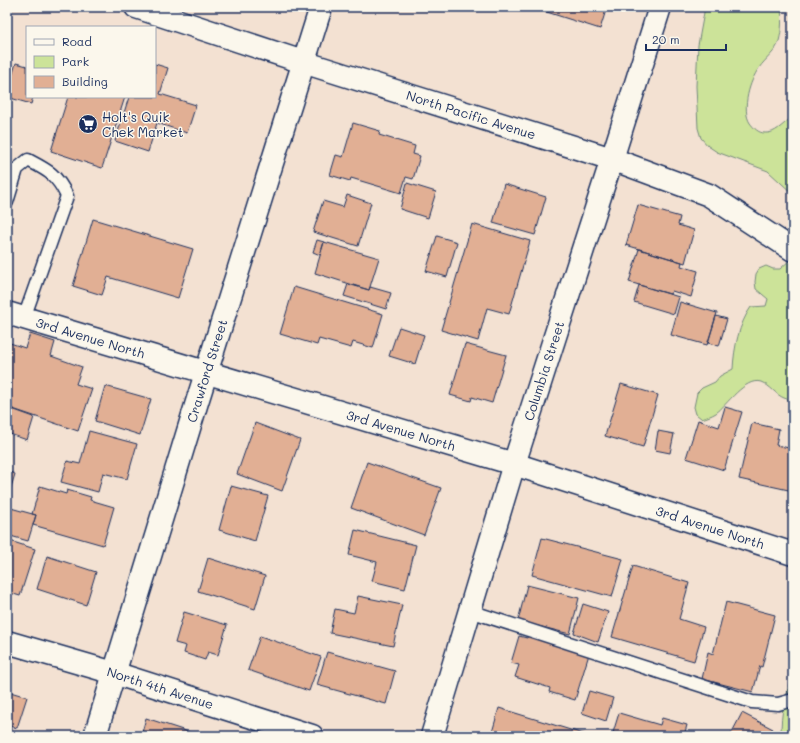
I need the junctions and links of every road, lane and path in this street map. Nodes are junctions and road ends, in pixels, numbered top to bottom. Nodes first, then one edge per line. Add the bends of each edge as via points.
1 (136, 7) edge
2 (321, 7) edge
3 (660, 7) edge
4 (303, 62) junction
5 (612, 159) junction
6 (7, 202) edge
7 (793, 250) edge
8 (16, 316) edge
9 (207, 373) junction
10 (514, 464) junction
11 (793, 554) edge
12 (470, 611) junction
13 (7, 642) edge
14 (114, 672) junction
15 (793, 700) edge
16 (95, 736) edge
17 (312, 736) edge
18 (432, 736) edge

1 - 4 street, North Pacific Avenue
2 - 4 street, Crawford Street
3 - 5 street, Columbia Street
4 - 5 street, North Pacific Avenue
4 - 9 street, Crawford Street
5 - 7 street, North Pacific Avenue via 709,195
5 - 10 street, Columbia Street
6 - 8 lane via 17,169 28,160 50,172 62,185 67,196
8 - 9 street, 3rd Avenue North
9 - 10 street, 3rd Avenue North
9 - 14 street, Crawford Street
10 - 11 street, 3rd Avenue North
10 - 12 street, Columbia Street
12 - 15 lane via 752,702 778,704
12 - 18 street, Columbia Street
13 - 14 street, North 4th Avenue
14 - 16 street, Crawford Street
14 - 17 street, North 4th Avenue

